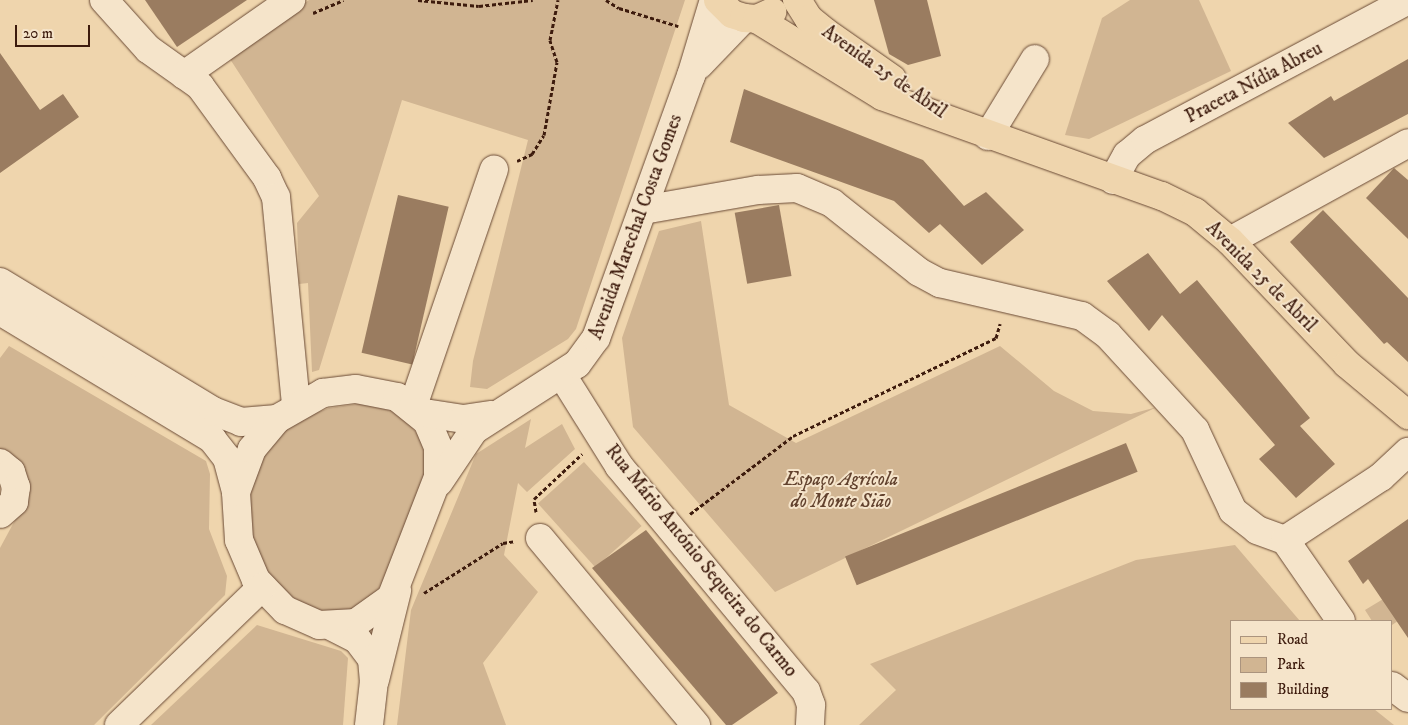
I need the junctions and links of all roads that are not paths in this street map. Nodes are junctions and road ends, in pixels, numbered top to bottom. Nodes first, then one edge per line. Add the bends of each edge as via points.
1 (104, 0) edge
2 (291, 0) edge
3 (714, 0) edge
4 (718, 0) edge
5 (784, 0) edge
6 (797, 0) edge
7 (1408, 0) edge
8 (751, 18) junction
9 (1035, 59) dead end
10 (184, 75) junction
11 (691, 76) junction
12 (953, 121) junction
13 (988, 136) junction
14 (1408, 144) edge
15 (494, 170) road end
16 (1113, 180) junction
17 (642, 210) junction
18 (1230, 241) junction
19 (0, 282) edge
20 (0, 311) edge
21 (112, 364) junction
22 (562, 375) junction
23 (416, 409) junction
24 (287, 412) junction
25 (492, 415) junction
26 (1408, 415) edge
27 (1408, 452) edge
28 (0, 462) edge
29 (436, 488) junction
30 (236, 492) junction
31 (0, 514) edge
32 (540, 538) road end
33 (1285, 540) junction
34 (398, 585) junction
35 (262, 587) junction
36 (1340, 620) edge
37 (333, 627) junction
38 (374, 681) junction
39 (1393, 687) edge
40 (1408, 698) edge
41 (119, 725) edge
42 (369, 725) edge
43 (696, 725) edge
44 (810, 725) edge

1 - 10 street via 128,30
2 - 10 street
3 - 11 street, Avenida Marechal Costa Gomes
4 - 8 main road, Avenida 25 de Abril via 732,14
5 - 8 main road via 770,14
6 - 12 main road, Avenida 25 de Abril via 809,19 840,44
7 - 16 street, Praceta Nídia Abreu via 1145,140 1127,156
8 - 11 street, Avenida Marechal Costa Gomes via 708,52
8 - 12 main road, Avenida 25 de Abril via 811,49 882,96
9 - 13 street
10 - 24 street via 200,86 218,108 276,197
11 - 17 street, Avenida Marechal Costa Gomes
12 - 13 main road, Avenida 25 de Abril
13 - 16 main road, Avenida 25 de Abril
14 - 18 street
15 - 23 street
16 - 18 main road, Avenida 25 de Abril via 1195,212
17 - 22 street, Avenida Marechal Costa Gomes via 596,338 589,352
17 - 33 street via 758,190 797,188 832,203 919,272 940,283 1082,316 1108,335 1195,430 1233,511 1257,530
18 - 26 main road, Avenida 25 de Abril via 1347,364
19 - 21 street
20 - 21 street
21 - 24 street via 229,419 254,424
21 - 30 street via 212,439 227,458
22 - 25 street, Avenida Marechal Costa Gomes
22 - 44 street, Rua Mário António Sequeira do Carmo via 619,466 806,691 811,706
23 - 24 street, Avenida Marechal Costa Gomes via 381,392 356,389 323,393
23 - 25 street, Avenida Marechal Costa Gomes via 463,419
23 - 29 street via 427,421 438,447
24 - 30 street via 252,449
25 - 29 street, Avenida Marechal Costa Gomes via 462,444
27 - 33 street via 1381,476
28 - 31 street via 10,472 16,487 14,502
29 - 34 street
30 - 35 street via 238,540
32 - 43 street
33 - 36 street
34 - 37 street via 391,598 372,614 356,623
34 - 38 street via 383,660
35 - 37 street via 295,616
35 - 41 street
37 - 38 street via 357,639 366,649
38 - 42 street
39 - 40 street

